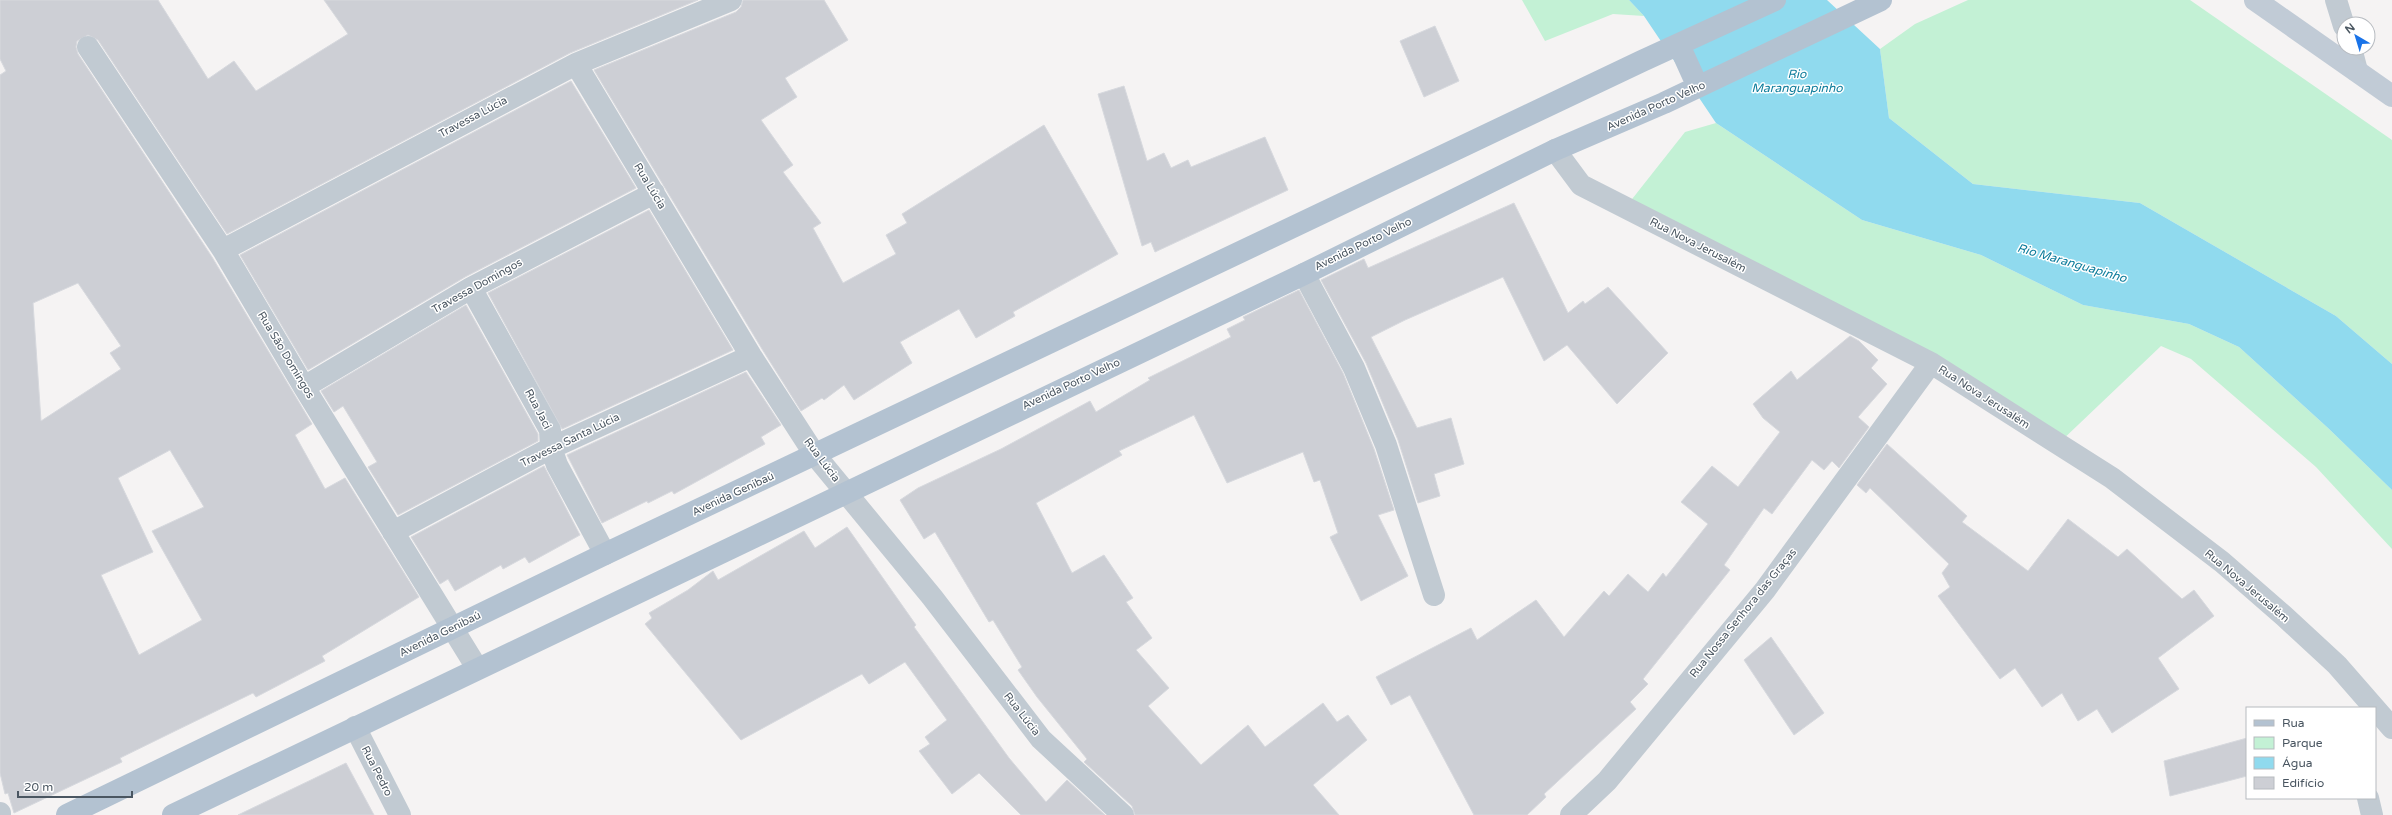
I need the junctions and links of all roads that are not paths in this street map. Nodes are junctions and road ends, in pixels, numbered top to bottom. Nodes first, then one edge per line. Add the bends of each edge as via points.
1 (731, 0) edge
2 (1776, 0) edge
3 (1881, 0) edge
4 (2255, 0) edge
5 (2336, 0) edge
6 (2341, 16) edge
7 (1679, 44) junction
8 (88, 47) dead end
9 (2353, 56) edge
10 (576, 64) junction
11 (2357, 71) junction
12 (1698, 87) junction
13 (2392, 96) edge
14 (1555, 150) junction
15 (654, 193) junction
16 (223, 250) junction
17 (1304, 274) junction
18 (471, 288) junction
19 (751, 356) junction
20 (1931, 363) junction
21 (304, 387) junction
22 (551, 448) junction
23 (815, 455) junction
24 (846, 491) junction
25 (393, 532) junction
26 (605, 554) junction
27 (1434, 595) dead end
28 (452, 628) junction
29 (477, 668) junction
30 (2368, 704) edge
31 (2376, 712) edge
32 (355, 727) junction
33 (2392, 728) edge
34 (2368, 799) edge
35 (67, 815) edge
36 (173, 815) edge
37 (400, 815) edge
38 (1123, 815) edge
39 (1571, 815) edge
40 (2372, 815) edge

1 - 10 street, Travessa Lúcia
2 - 7 main road
3 - 12 main road, Avenida Porto Velho
4 - 11 main road
5 - 6 street
7 - 12 main road
7 - 23 main road
8 - 16 street, Rua São Domingos
9 - 11 street
10 - 15 street, Rua Lúcia
10 - 16 street, Travessa Lúcia
11 - 13 main road
12 - 14 main road, Avenida Porto Velho
14 - 17 main road, Avenida Porto Velho
14 - 20 street, Rua Nova Jerusalém via 1580,185
15 - 18 street, Travessa Domingos
15 - 19 street, Rua Lúcia
16 - 21 street, Rua São Domingos
17 - 24 main road, Avenida Porto Velho
17 - 27 street via 1354,368 1386,445
18 - 21 street, Travessa Domingos
18 - 22 street, Rua Jaci via 550,430
19 - 22 street, Travessa Santa Lúcia
19 - 23 street, Rua Lúcia
20 - 30 street, Rua Nova Jerusalém via 2112,478 2222,562 2336,665
20 - 39 street, Rua Nossa Senhora das Graças via 1765,590 1607,781
21 - 25 street, Rua São Domingos
22 - 25 street, Travessa Santa Lúcia
22 - 26 street, Rua Jaci via 557,465
23 - 24 street, Rua Lúcia
23 - 26 main road, Avenida Genibaú
24 - 29 main road
24 - 38 street, Rua Lúcia via 1041,739
25 - 28 street, Rua São Domingos
26 - 28 main road, Avenida Genibaú
28 - 29 street, Rua São Domingos
28 - 35 main road, Avenida Genibaú
29 - 32 main road
31 - 33 street, Rua Nova Jerusalém
32 - 36 main road
32 - 37 street, Rua Pedro
34 - 40 street

